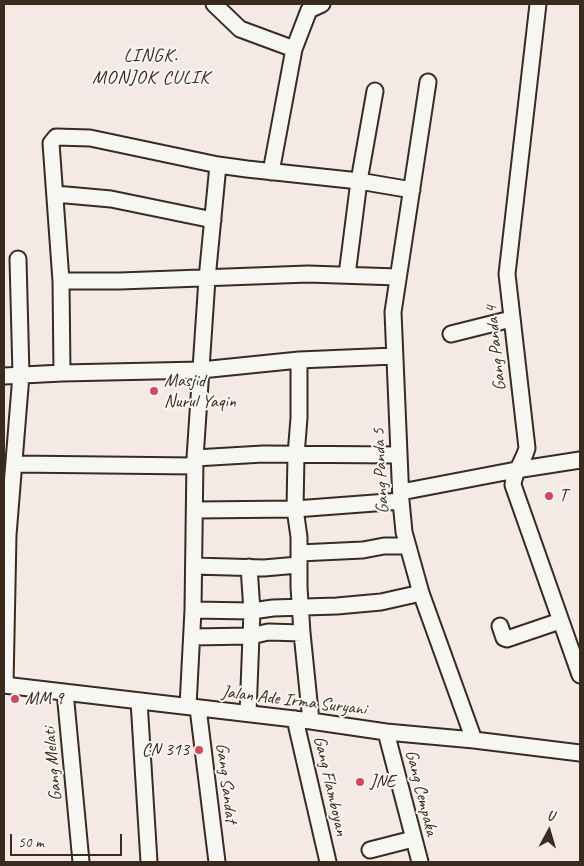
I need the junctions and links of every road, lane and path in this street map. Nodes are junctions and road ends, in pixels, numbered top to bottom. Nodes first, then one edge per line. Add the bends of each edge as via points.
1 (214, 4) edge
2 (322, 4) edge
3 (538, 4) edge
4 (294, 49) junction
5 (428, 82) dead end
6 (374, 91) dead end
7 (218, 165) junction
8 (271, 172) junction
9 (359, 181) junction
10 (412, 190) junction
11 (56, 194) junction
12 (213, 220) junction
13 (18, 260) dead end
14 (346, 275) junction
15 (398, 277) junction
16 (207, 279) junction
17 (61, 281) junction
18 (511, 319) junction
19 (451, 334) dead end
20 (394, 356) junction
21 (299, 360) junction
22 (200, 370) junction
23 (62, 373) junction
24 (21, 375) junction
25 (4, 376) edge
26 (296, 455) junction
27 (399, 455) junction
28 (580, 460) edge
29 (195, 462) junction
30 (14, 464) junction
31 (516, 470) junction
32 (401, 497) junction
33 (296, 509) junction
34 (196, 510) junction
35 (6, 525) edge
36 (408, 546) junction
37 (298, 559) junction
38 (194, 566) junction
39 (249, 568) junction
40 (421, 593) junction
41 (300, 608) junction
42 (194, 610) junction
43 (252, 611) junction
44 (560, 621) junction
45 (500, 626) dead end
46 (302, 633) junction
47 (251, 636) junction
48 (192, 637) junction
49 (580, 675) edge
50 (4, 685) edge
51 (65, 692) junction
52 (139, 700) junction
53 (193, 707) junction
54 (248, 713) junction
55 (303, 720) junction
56 (386, 732) junction
57 (474, 740) junction
58 (580, 753) edge
59 (412, 839) junction
60 (370, 850) dead end
61 (81, 862) edge
62 (149, 862) edge
63 (217, 862) edge
64 (328, 862) edge
65 (420, 862) edge

1 - 4 street via 240,29
2 - 4 street via 309,10
3 - 18 street, Gang Panda 4 via 507,274
4 - 8 street
5 - 10 street, Gang Panda 5
6 - 9 street
7 - 8 street
7 - 11 street via 90,138 56,137 51,143
7 - 12 street, Gang Sandat
8 - 9 street
9 - 10 street
9 - 14 street
10 - 15 street, Gang Panda 5
11 - 12 street via 111,200
11 - 17 street
12 - 16 street, Gang Sandat
13 - 24 street
14 - 15 street
14 - 16 street
15 - 20 street, Gang Panda 5 via 393,312
16 - 17 street
16 - 22 street, Gang Sandat
17 - 23 street
18 - 19 street
18 - 31 street, Gang Panda 4 via 527,448
20 - 21 street
20 - 27 street, Gang Panda 5
21 - 22 street
21 - 26 street, Gang Flamboyan
22 - 23 street
22 - 29 street, Gang Sandat
23 - 24 street
24 - 25 street
24 - 30 street
26 - 27 street
26 - 29 street via 263,454
26 - 33 street, Gang Flamboyan
27 - 32 street, Gang Panda 5
28 - 31 street
29 - 30 street
29 - 34 street, Gang Sandat
30 - 35 street
31 - 32 street
31 - 44 street, Gang Panda 4 via 514,492
32 - 33 street
32 - 36 street, Gang Panda 5
33 - 34 street
33 - 37 street, Gang Flamboyan
34 - 38 street, Gang Sandat
35 - 50 street
36 - 37 street via 384,546
36 - 40 street, Gang Panda 5
37 - 39 street
37 - 41 street, Gang Flamboyan
38 - 39 street
38 - 42 street, Gang Sandat
39 - 43 street
40 - 41 street via 381,602
40 - 57 street, Gang Panda 5
41 - 43 street
41 - 46 street, Gang Flamboyan
42 - 43 street
42 - 48 street, Gang Sandat
43 - 47 street
44 - 45 street via 507,639
44 - 49 street, Gang Panda 4
46 - 47 street via 268,632
46 - 55 street, Gang Flamboyan
47 - 48 street
47 - 54 street
48 - 53 street, Gang Sandat
50 - 51 street, Jalan Ade Irma Suryani
51 - 52 street, Jalan Ade Irma Suryani
51 - 61 street, Gang Melati
52 - 53 street, Jalan Ade Irma Suryani
52 - 62 street
53 - 54 street, Jalan Ade Irma Suryani
53 - 63 street, Gang Sandat
54 - 55 street, Jalan Ade Irma Suryani
55 - 56 street, Jalan Ade Irma Suryani
55 - 64 street, Gang Flamboyan
56 - 57 street, Jalan Ade Irma Suryani
56 - 59 street, Gang Cempaka
57 - 58 street, Jalan Ade Irma Suryani
59 - 60 street
59 - 65 street, Gang Cempaka

